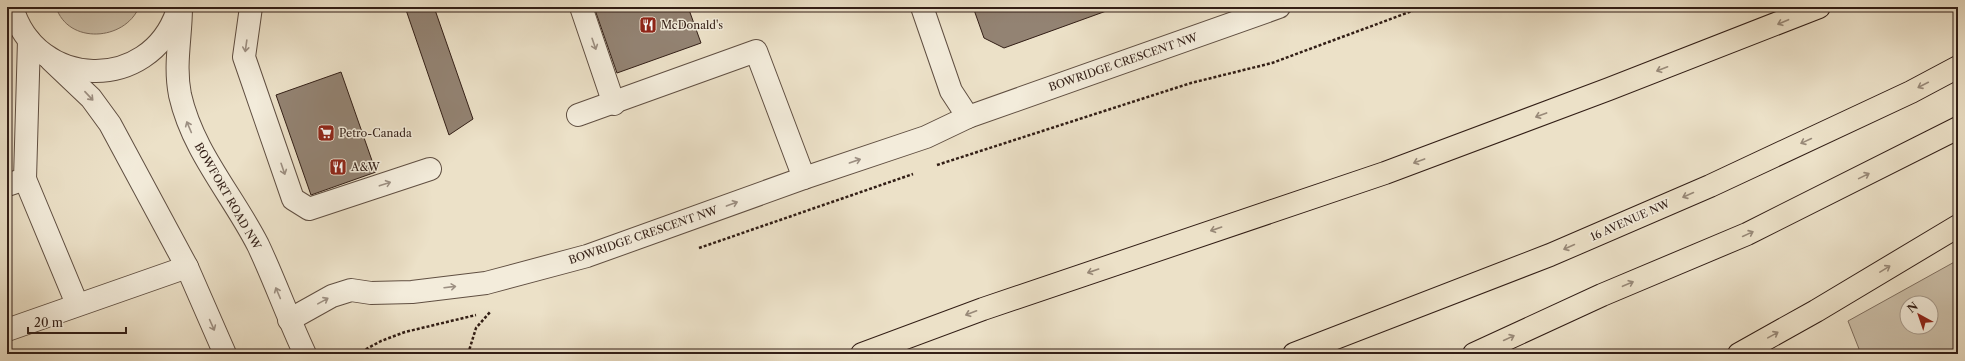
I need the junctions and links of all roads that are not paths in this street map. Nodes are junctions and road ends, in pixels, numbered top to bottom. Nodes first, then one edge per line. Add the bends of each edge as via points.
1 (12, 7) edge
2 (180, 7) edge
3 (251, 7) edge
4 (581, 7) edge
5 (922, 7) edge
6 (1279, 7) edge
7 (1819, 7) edge
8 (20, 36) edge
9 (51, 60) junction
10 (1958, 67) edge
11 (614, 104) junction
12 (578, 116) dead end
13 (968, 117) junction
14 (1958, 128) edge
15 (430, 169) dead end
16 (804, 178) junction
17 (16, 182) edge
18 (1958, 226) edge
19 (186, 267) junction
20 (77, 304) junction
21 (289, 320) junction
22 (7, 330) edge
23 (225, 354) edge
24 (305, 354) edge
25 (862, 354) edge
26 (1294, 354) edge
27 (1474, 354) edge
28 (1739, 354) edge

1 - 8 street
2 - 9 street via 174,23 162,40 148,54 130,64 90,72 70,68
21 -> 2 street, BOWFORT ROAD NW via 258,245 208,164 186,118 180,93 177,55 181,24
3 -> 15 street via 244,57 293,199 309,209
4 -> 11 street
5 - 13 street via 951,91
6 - 13 street, BOWRIDGE CRESCENT NW
7 -> 25 highway via 1385,173 990,306
8 - 9 street
8 - 17 street
9 -> 19 street via 91,98 110,124
10 -> 26 highway, 16 AVENUE NW via 1911,92 1710,186 1550,255
11 - 12 street
11 - 16 street via 756,51
16 -> 13 street, BOWRIDGE CRESCENT NW via 926,137
27 -> 14 highway via 1602,295 1747,234
21 -> 16 street, BOWRIDGE CRESCENT NW via 332,296 351,290 371,293 412,292 486,283 587,256
17 - 20 street
28 -> 18 highway
19 - 20 street
19 -> 23 street
20 - 22 street
21 - 24 street, BOWFORT ROAD NW

